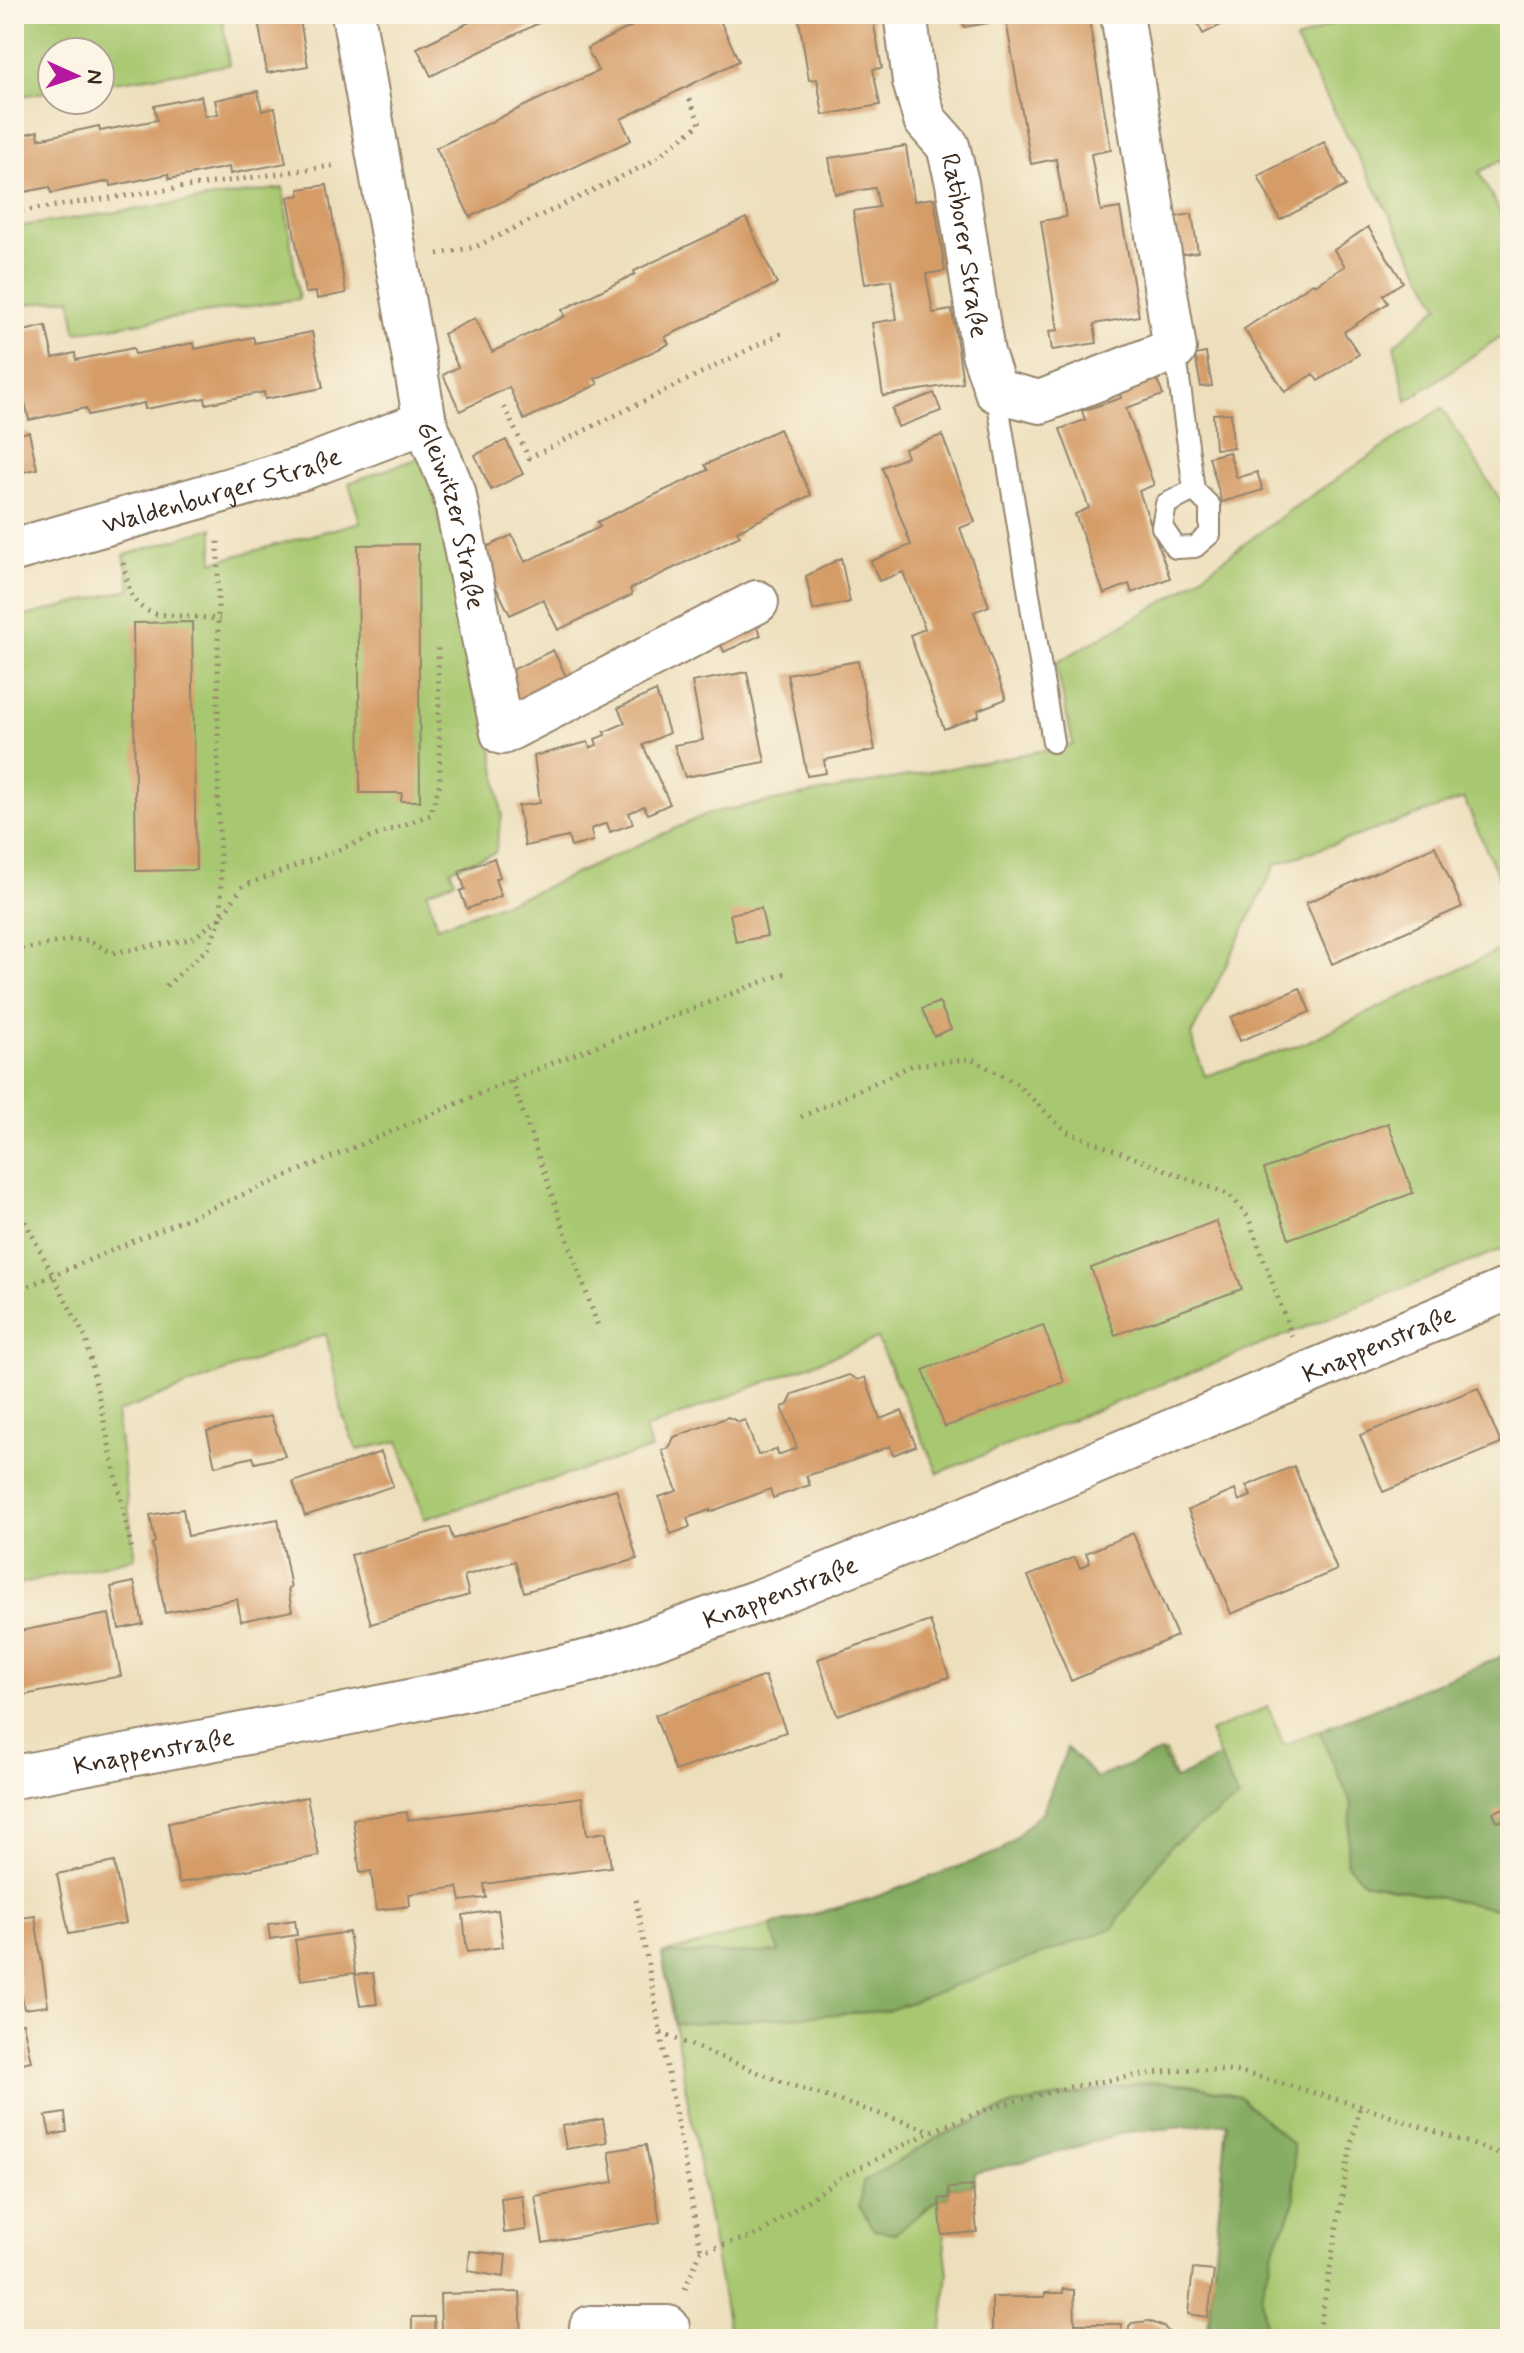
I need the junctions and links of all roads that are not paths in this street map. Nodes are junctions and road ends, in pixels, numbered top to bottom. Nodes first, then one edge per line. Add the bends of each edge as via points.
1 (353, 14) edge
2 (907, 14) edge
3 (1122, 14) edge
4 (1175, 349) junction
5 (996, 391) junction
6 (425, 422) junction
7 (1194, 490) dead end
8 (14, 550) edge
9 (757, 602) dead end
10 (1053, 742) dead end
11 (1510, 1288) edge
12 (14, 1777) edge
13 (668, 2327) road end
14 (590, 2339) edge

1 - 6 street, Gleiwitzer Straße
2 - 5 street, Ratiborer Straße via 914,81 925,120 948,146 957,183 983,353
3 - 4 street
4 - 5 street via 1040,402
4 - 7 lane
5 - 10 lane, Ratiborer Straße
6 - 8 street, Waldenburger Straße via 304,468
6 - 9 street, Gleiwitzer Straße via 454,492 502,733
11 - 12 street, Knappenstraße via 907,1542 593,1660
13 - 14 street via 591,2327

